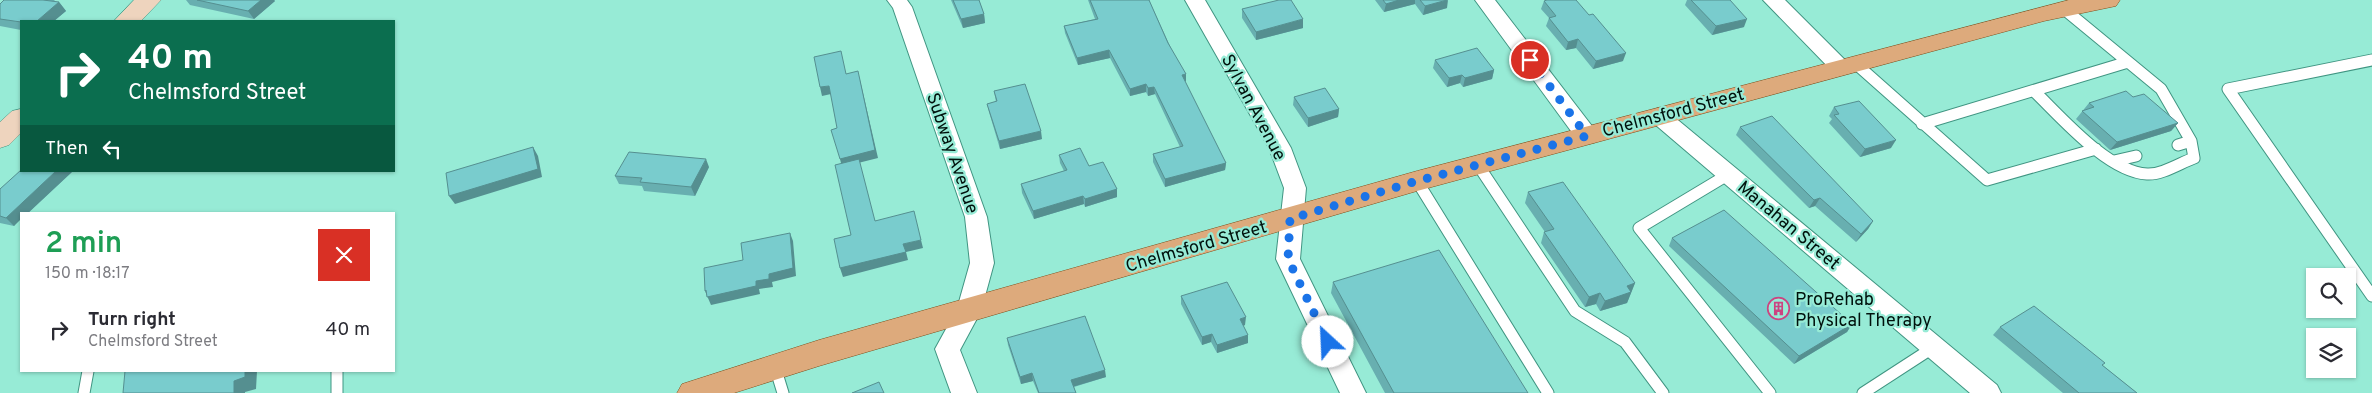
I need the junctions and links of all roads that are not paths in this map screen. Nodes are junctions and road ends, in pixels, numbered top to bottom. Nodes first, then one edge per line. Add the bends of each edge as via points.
1 (149, 0) edge
2 (898, 0) edge
3 (1195, 0) edge
4 (1485, 0) edge
5 (1773, 0) edge
6 (2108, 0) edge
7 (2064, 9) junction
8 (127, 20) edge
9 (2372, 60) edge
10 (2128, 62) junction
11 (1848, 65) junction
12 (2034, 90) junction
13 (1659, 116) junction
14 (20, 119) edge
15 (1922, 124) junction
16 (1587, 136) junction
17 (0, 138) edge
18 (2191, 141) junction
19 (2178, 145) dead end
20 (2096, 148) junction
21 (2136, 156) dead end
22 (2114, 161) junction
23 (1478, 165) junction
24 (1728, 174) junction
25 (1417, 181) junction
26 (1290, 219) junction
27 (2372, 296) edge
28 (969, 311) junction
29 (1934, 347) junction
30 (775, 367) junction
31 (88, 372) edge
32 (337, 372) edge
33 (84, 393) edge
34 (337, 393) edge
35 (693, 393) edge
36 (783, 393) edge
37 (964, 393) edge
38 (1353, 393) edge
39 (1548, 393) edge
40 (1664, 393) edge
41 (1770, 393) edge
42 (1864, 393) edge
43 (1988, 393) edge

1 - 8 main road
2 - 28 street, Subway Avenue via 976,217 982,263
3 - 26 street, Sylvan Avenue via 1280,148 1294,188
4 - 16 street
5 - 11 street
6 - 7 main road, Chelmsford Street
7 - 10 lane
7 - 11 main road, Chelmsford Street
9 - 27 lane via 2228,89
10 - 12 lane
10 - 18 lane via 2161,89
11 - 13 main road, Chelmsford Street
11 - 15 lane
12 - 15 lane
12 - 20 lane
13 - 16 main road, Chelmsford Street
13 - 24 street, Manahan Street
14 - 17 main road
15 - 20 lane via 1987,180
16 - 23 main road, Chelmsford Street
18 - 19 lane
18 - 22 lane via 2194,158 2147,174
20 - 22 lane
21 - 22 lane
23 - 25 main road, Chelmsford Street
23 - 40 lane via 1575,311 1625,342
24 - 29 street, Manahan Street
24 - 41 lane via 1640,228
25 - 26 main road, Chelmsford Street
25 - 39 lane
26 - 28 main road, Chelmsford Street
26 - 38 street, Sylvan Avenue via 1288,259
28 - 30 main road, Chelmsford Street
28 - 37 street, Subway Avenue via 947,349
29 - 42 lane
29 - 43 street, Manahan Street
30 - 35 main road, Chelmsford Street
30 - 36 lane
31 - 33 lane
32 - 34 lane

